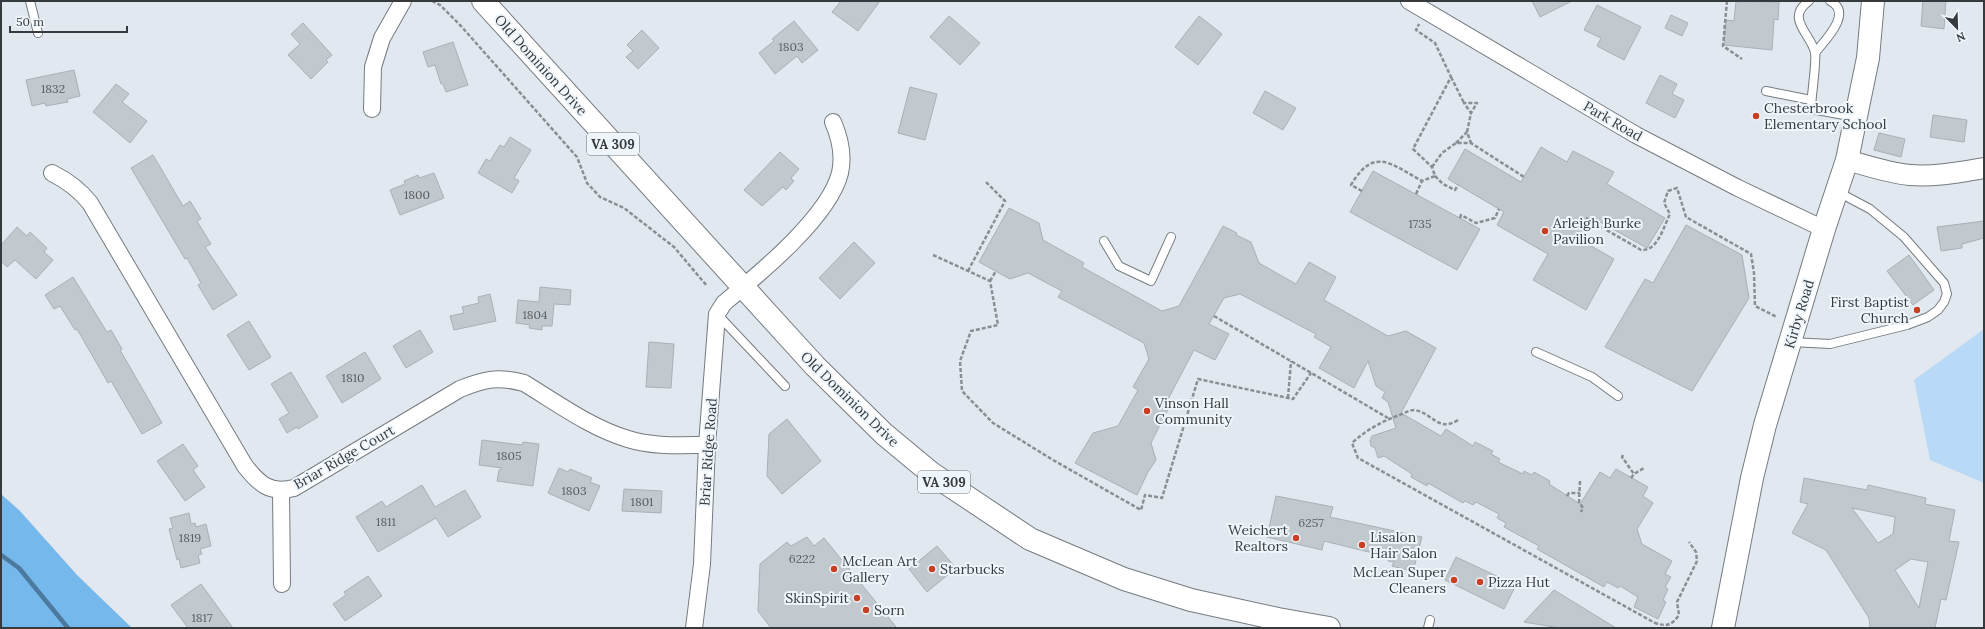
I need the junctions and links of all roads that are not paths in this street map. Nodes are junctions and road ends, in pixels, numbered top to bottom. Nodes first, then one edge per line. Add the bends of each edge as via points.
1 (30, 1) edge
2 (403, 1) edge
3 (483, 1) edge
4 (1409, 1) edge
5 (1809, 1) edge
6 (1830, 1) edge
7 (1873, 1) edge
8 (38, 33) dead end
9 (1815, 53) junction
10 (1766, 91) dead end
11 (1811, 100) junction
12 (372, 110) dead end
13 (1857, 117) junction
14 (833, 122) dead end
15 (1848, 160) junction
16 (1984, 168) edge
17 (52, 173) dead end
18 (1837, 191) junction
19 (1824, 229) junction
20 (1170, 237) dead end
21 (1104, 241) dead end
22 (744, 287) junction
23 (716, 314) junction
24 (1790, 342) junction
25 (1536, 352) dead end
26 (785, 386) dead end
27 (1618, 396) dead end
28 (707, 445) junction
29 (281, 490) junction
30 (282, 584) dead end
31 (694, 628) edge
32 (1329, 628) edge
33 (1723, 628) edge

1 - 8 lane
2 - 12 street via 382,38 373,67
3 - 22 main road, Old Dominion Drive / VA 309
4 - 19 street, Park Road via 1636,135
5 - 9 lane via 1802,6 1798,16
6 - 9 lane via 1837,9 1839,18 1836,29 1827,36
7 - 13 main road, Kirby Road via 1868,58
9 - 11 lane
10 - 11 lane
11 - 13 lane via 1811,109
13 - 15 main road, Kirby Road
14 - 22 street via 840,138 842,155 835,187 804,230
15 - 16 street via 1911,175
15 - 18 main road, Kirby Road
17 - 29 street, Briar Ridge Court via 80,190 90,203 245,466 257,481 267,488
18 - 19 main road, Kirby Road
18 - 24 lane via 1870,209 1904,237 1944,283 1947,294 1938,310 1907,325 1825,344
19 - 24 main road, Kirby Road
20 - 21 lane via 1151,281 1119,266
22 - 23 street via 724,303
22 - 32 main road, Old Dominion Drive / VA 309 via 799,349 884,434 931,473 1030,539 1124,579 1178,597 1278,620
23 - 26 lane
23 - 28 street, Briar Ridge Road
24 - 33 main road, Kirby Road via 1752,478
25 - 27 lane via 1592,377
28 - 29 street, Briar Ridge Court via 653,444 629,440 607,432 524,383 494,378 478,381 460,389 294,488
28 - 31 street, Briar Ridge Road via 702,564
29 - 30 street

